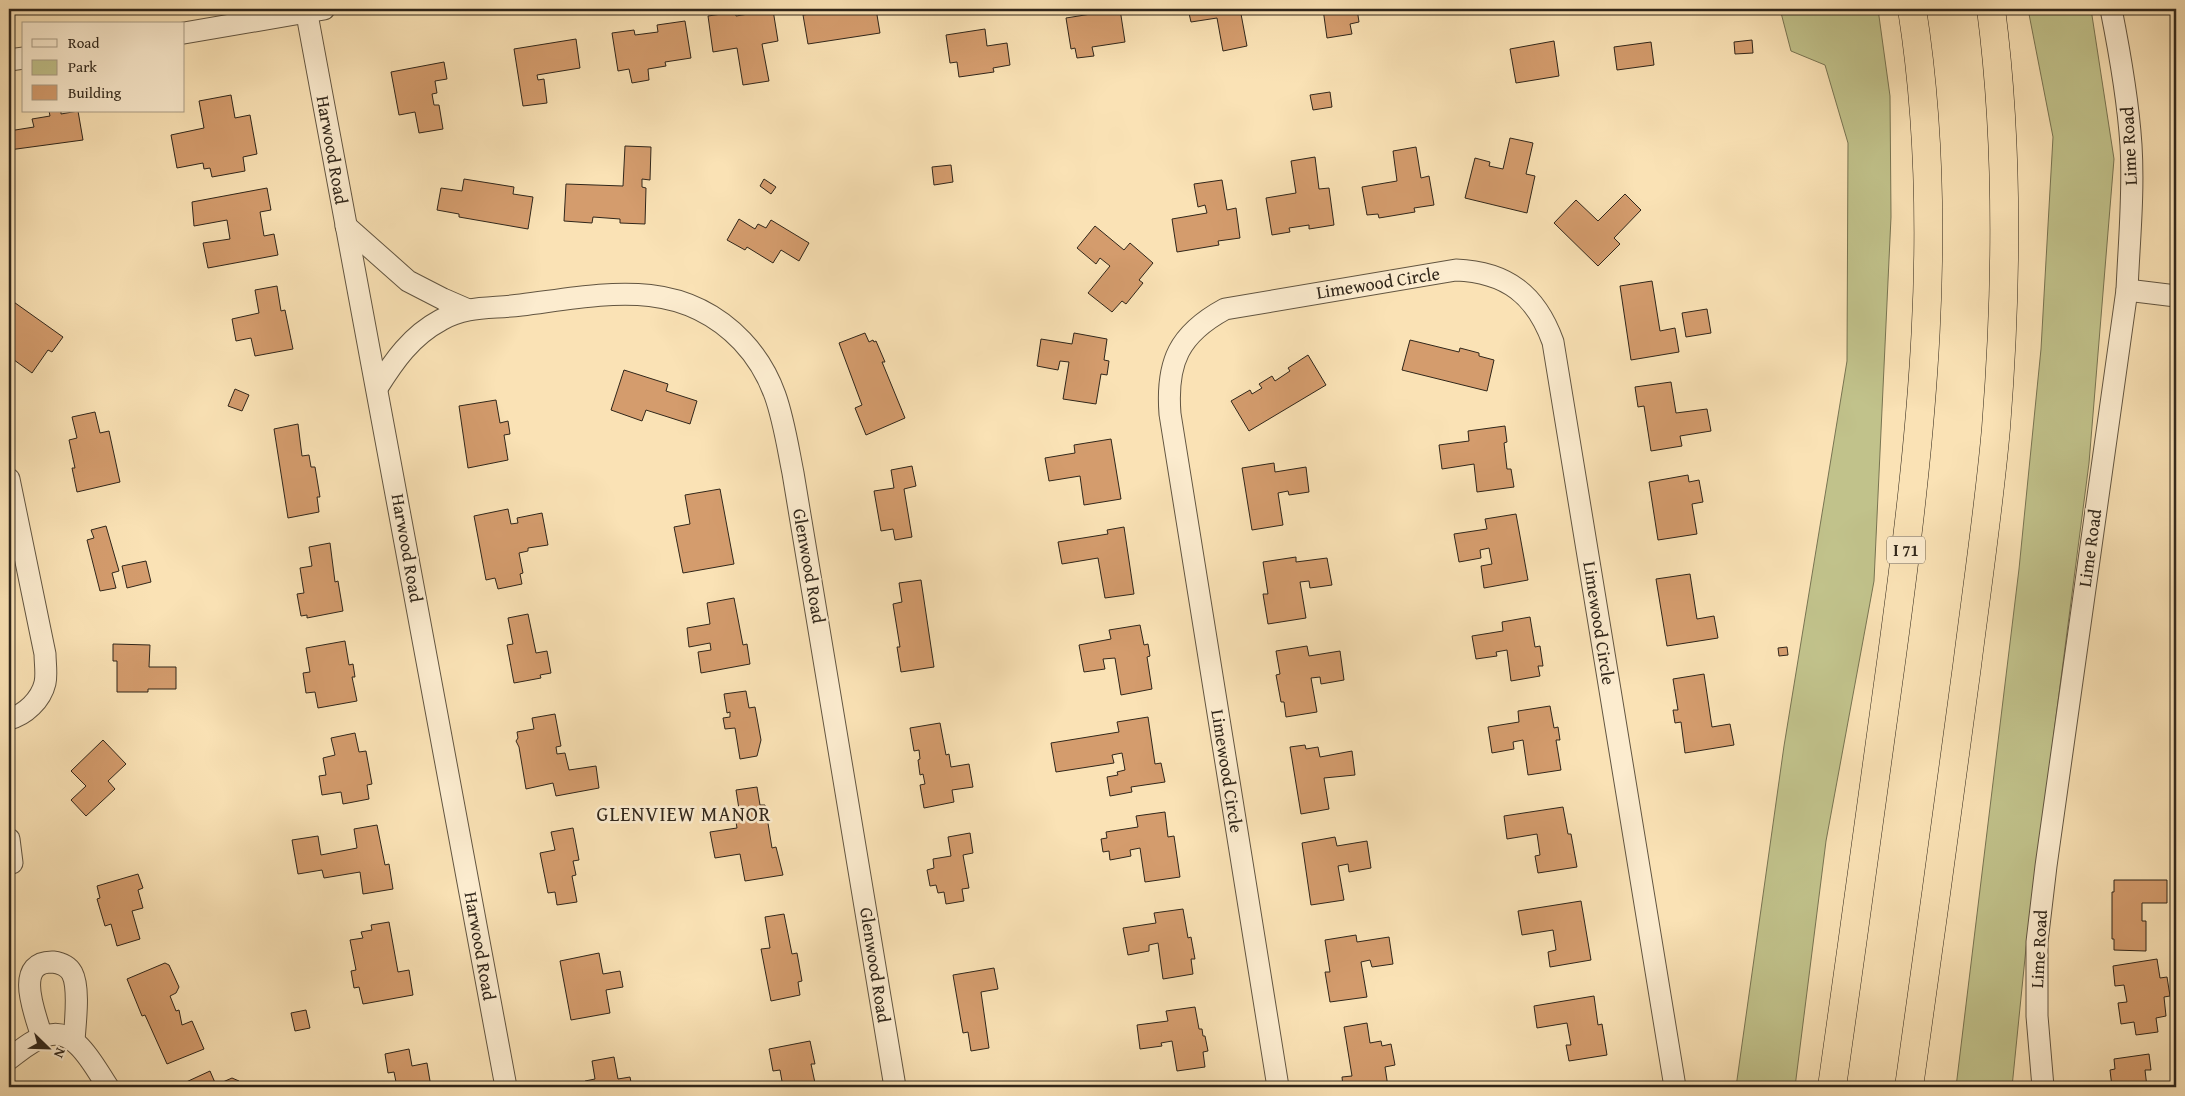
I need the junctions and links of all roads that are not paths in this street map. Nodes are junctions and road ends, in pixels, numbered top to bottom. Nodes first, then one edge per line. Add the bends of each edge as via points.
1 (1912, 9) edge
2 (1991, 9) edge
3 (2111, 9) edge
4 (312, 10) edge
5 (185, 33) edge
6 (22, 58) edge
7 (9, 60) edge
8 (346, 226) junction
9 (2126, 290) junction
10 (2176, 296) edge
11 (466, 309) junction
12 (377, 388) junction
13 (9, 479) edge
14 (9, 719) edge
15 (9, 839) edge
16 (12, 863) dead end
17 (9, 1059) edge
18 (108, 1087) edge
19 (506, 1087) edge
20 (894, 1087) edge
21 (1278, 1087) edge
22 (1675, 1087) edge
23 (1832, 1087) edge
24 (1909, 1087) edge
25 (2044, 1087) edge

1 - 23 highway, I 71 via 1925,134 1928,231 1926,330 1918,450
2 - 24 highway via 2003,147 2005,241 1996,428 1979,576
3 - 9 street, Lime Road via 2125,83 2131,146
4 - 5 street
4 - 8 street, Harwood Road
6 - 7 street
8 - 11 street, Glenwood Road via 408,280
8 - 12 street, Harwood Road
9 - 10 street
9 - 25 street, Lime Road via 2037,942 2037,1016
11 - 12 street, Glenwood Road via 441,320 414,339 398,354
11 - 20 street, Glenwood Road via 607,294 663,297 697,309 728,328 748,347 764,370 779,403 793,473
12 - 19 street, Harwood Road
13 - 14 street via 45,654 45,683 39,697 23,713
15 - 16 street
17 - 18 street via 59,1038
21 - 22 street, Limewood Circle via 1170,414 1168,396 1172,368 1191,333 1205,320 1225,309 1456,270 1489,274 1512,285 1537,310 1553,342

